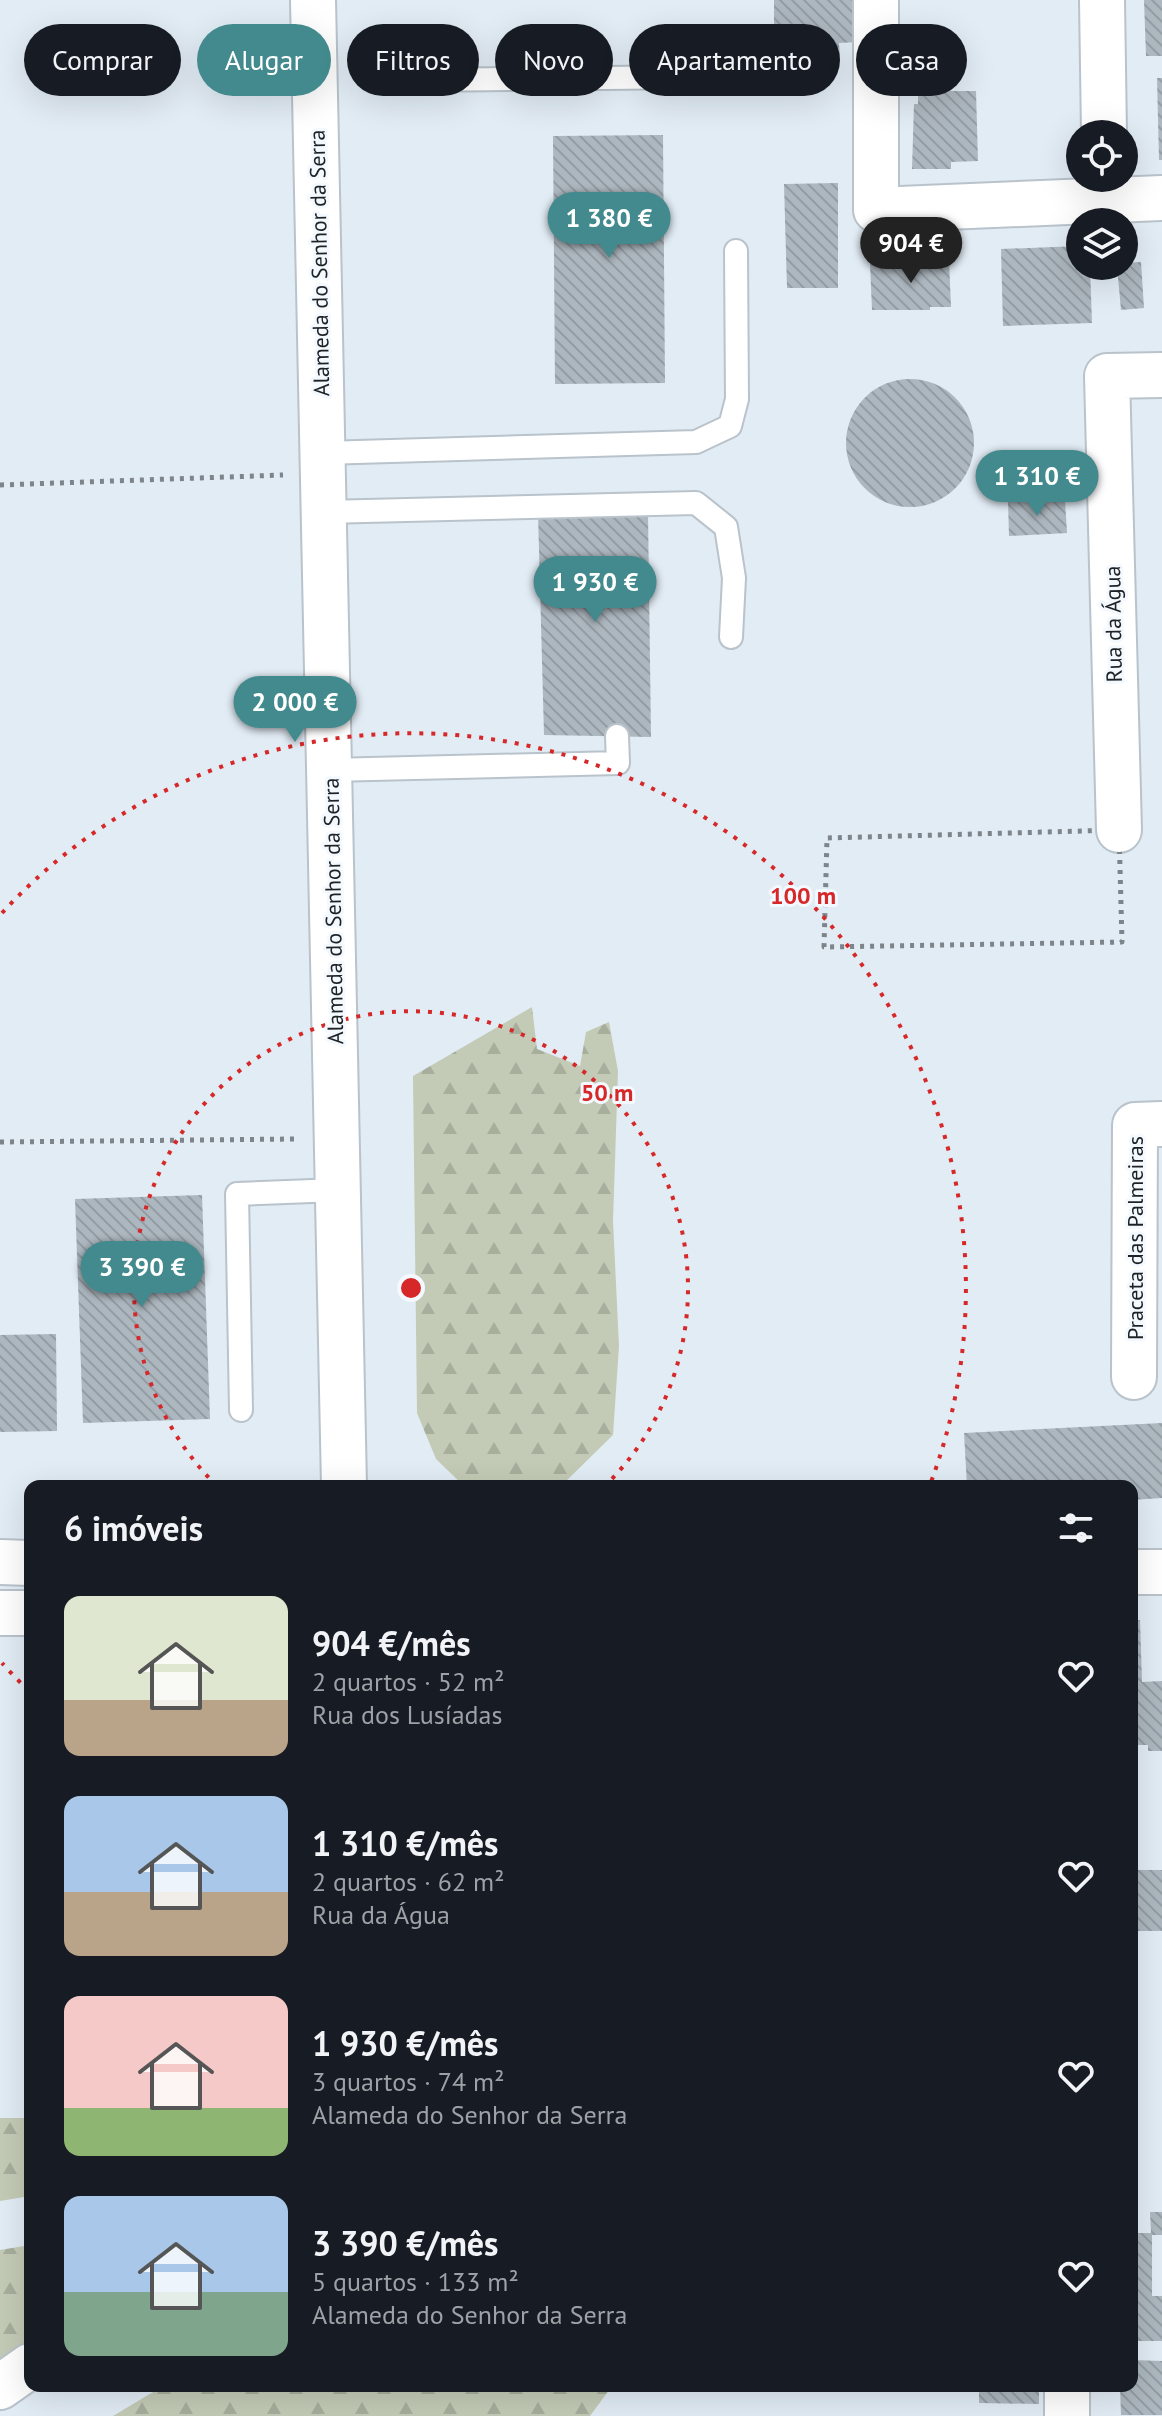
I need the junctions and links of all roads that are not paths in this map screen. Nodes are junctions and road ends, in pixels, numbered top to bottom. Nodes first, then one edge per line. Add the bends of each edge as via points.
1 (313, 0) edge
2 (876, 0) edge
3 (1102, 0) edge
4 (629, 78) edge
5 (479, 79) edge
6 (1104, 120) edge
7 (1072, 192) edge
8 (1124, 192) edge
9 (1162, 198) edge
10 (736, 251) dead end
11 (1162, 375) edge
12 (324, 479) junction
13 (731, 637) dead end
14 (617, 736) dead end
15 (330, 770) junction
16 (1119, 830) road end
17 (1162, 1124) edge
18 (338, 1190) junction
19 (1134, 1377) dead end
20 (241, 1410) dead end
21 (344, 1480) edge
22 (0, 1562) edge
23 (24, 1563) edge
24 (1138, 1572) edge
25 (1162, 1572) edge
26 (0, 1613) edge
27 (24, 1613) edge
28 (24, 2370) edge
29 (0, 2387) edge
30 (1067, 2392) edge
31 (1067, 2416) edge

1 - 12 street, Alameda do Senhor da Serra
2 - 7 street via 876,210
3 - 6 street
4 - 5 lane
8 - 9 street
10 - 12 lane via 737,399 730,426 696,442 625,434
11 - 16 street, Rua da Água via 1107,376
12 - 13 lane via 696,503 726,527 734,578
12 - 15 street, Alameda do Senhor da Serra
14 - 15 lane via 618,763
15 - 18 street, Alameda do Senhor da Serra
17 - 19 street, Praceta das Palmeiras via 1135,1125
18 - 20 lane via 237,1194
18 - 21 street, Alameda do Senhor da Serra
22 - 23 street
24 - 25 street
26 - 27 street
28 - 29 street
30 - 31 street

